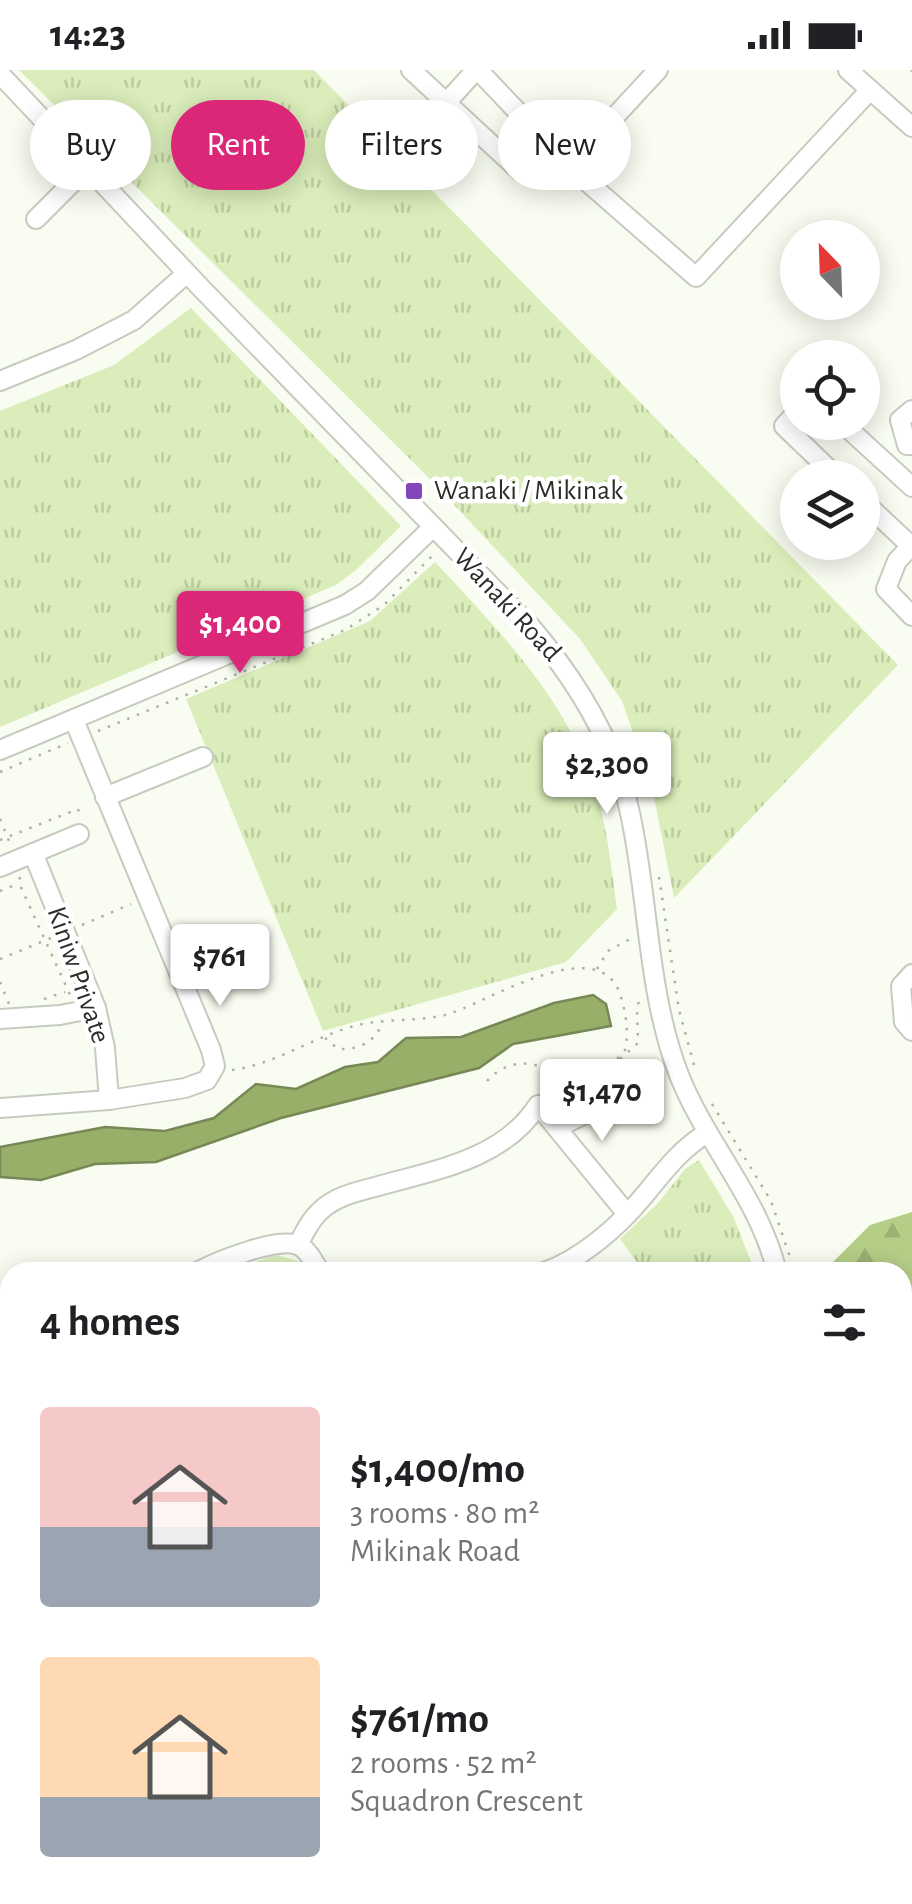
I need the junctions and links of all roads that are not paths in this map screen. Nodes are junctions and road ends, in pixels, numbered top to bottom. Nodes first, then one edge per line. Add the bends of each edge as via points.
1 (411, 70) edge
2 (477, 70) edge
3 (658, 70) edge
4 (848, 70) edge
5 (0, 74) edge
6 (870, 90) junction
7 (441, 100) edge
8 (449, 100) edge
9 (506, 100) edge
10 (630, 100) edge
11 (30, 106) edge
12 (912, 126) edge
13 (478, 133) edge
14 (498, 151) edge
15 (66, 190) edge
16 (109, 190) edge
17 (597, 190) edge
18 (36, 219) dead end
19 (187, 273) junction
20 (0, 381) edge
21 (912, 410) edge
22 (799, 440) edge
23 (861, 440) edge
24 (912, 446) edge
25 (819, 460) edge
26 (912, 487) edge
27 (880, 517) edge
28 (427, 532) junction
29 (912, 546) edge
30 (912, 616) edge
31 (74, 720) junction
32 (0, 750) edge
33 (203, 757) dead end
34 (105, 797) junction
35 (79, 834) road end
36 (17, 860) edge
37 (906, 980) edge
38 (90, 1009) junction
39 (6, 1014) edge
40 (912, 1032) edge
41 (109, 1100) junction
42 (601, 1106) dead end
43 (0, 1108) edge
44 (557, 1128) junction
45 (708, 1133) junction
46 (628, 1214) junction
47 (298, 1245) junction
48 (217, 1262) edge
49 (312, 1262) edge
50 (564, 1262) edge
51 (773, 1262) edge

1 - 7 street
2 - 8 street
2 - 9 street
3 - 10 street
4 - 6 street
5 - 11 street, Wanaki Road
6 - 12 street
6 - 17 street via 696,277
13 - 14 street
15 - 18 street
16 - 19 street, Wanaki Road
19 - 20 street via 134,320
19 - 28 street, Wanaki Road
21 - 24 street via 900,420
22 - 25 street
23 - 26 street
27 - 29 street
28 - 31 street via 345,606
28 - 45 street, Wanaki Road via 532,627 583,695 606,744 631,817 668,1043
29 - 30 street via 897,561 886,590
31 - 32 street
31 - 34 street
33 - 34 street
34 - 41 street via 214,1066 199,1085
35 - 36 street
36 - 38 street, Kiniw Private
37 - 40 street via 904,1022
38 - 39 street
38 - 41 street, Kiniw Private via 106,1048
41 - 43 street
42 - 44 street
44 - 46 street
44 - 47 street via 538,1105 511,1136 470,1159 329,1204
45 - 46 street via 678,1153
45 - 51 street, Wanaki Road via 749,1198
46 - 50 street
47 - 48 street
47 - 49 street

